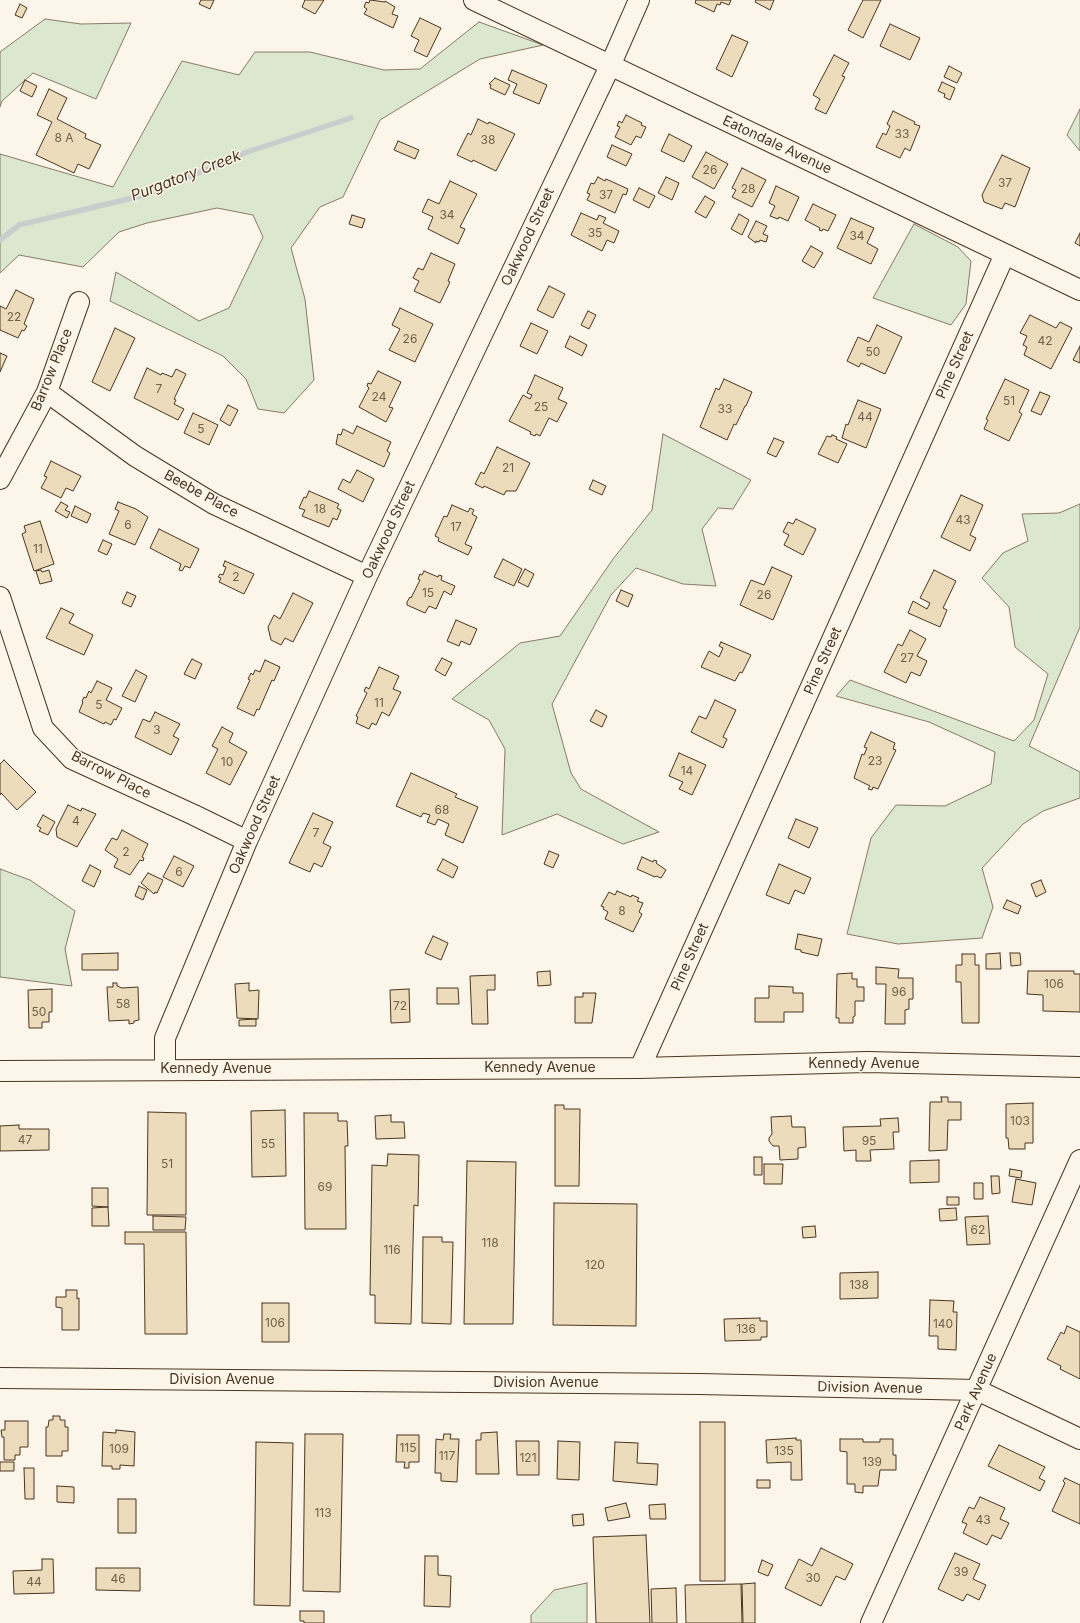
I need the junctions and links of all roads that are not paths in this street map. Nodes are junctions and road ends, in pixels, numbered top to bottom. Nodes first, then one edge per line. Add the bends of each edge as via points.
1 (474, 0) edge
2 (639, 0) edge
3 (610, 66) junction
4 (1005, 254) junction
5 (1080, 290) edge
6 (79, 302) dead end
7 (47, 392) junction
8 (0, 480) edge
9 (367, 576) junction
10 (0, 597) edge
11 (247, 841) junction
12 (1080, 1067) edge
13 (640, 1068) junction
14 (164, 1069) junction
15 (0, 1071) edge
16 (1080, 1160) edge
17 (0, 1378) edge
18 (977, 1390) junction
19 (1080, 1439) edge
20 (871, 1623) edge

1 - 3 street, Eatondale Avenue
2 - 3 street, Oakwood Street
3 - 4 street, Eatondale Avenue
3 - 9 street, Oakwood Street
4 - 5 street, Eatondale Avenue
4 - 13 street, Pine Street
6 - 7 street, Barrow Place
7 - 8 street, Barrow Place
7 - 9 street, Beebe Place via 135,456 214,504
9 - 11 street, Oakwood Street
10 - 11 street, Barrow Place via 43,728 72,759
11 - 14 street, Oakwood Street via 165,1038
12 - 13 street, Kennedy Avenue via 868,1062
13 - 14 street, Kennedy Avenue
14 - 15 street, Kennedy Avenue
16 - 18 street, Park Avenue
17 - 18 street, Division Avenue via 699,1384
18 - 19 street, Division Avenue
18 - 20 street, Park Avenue

